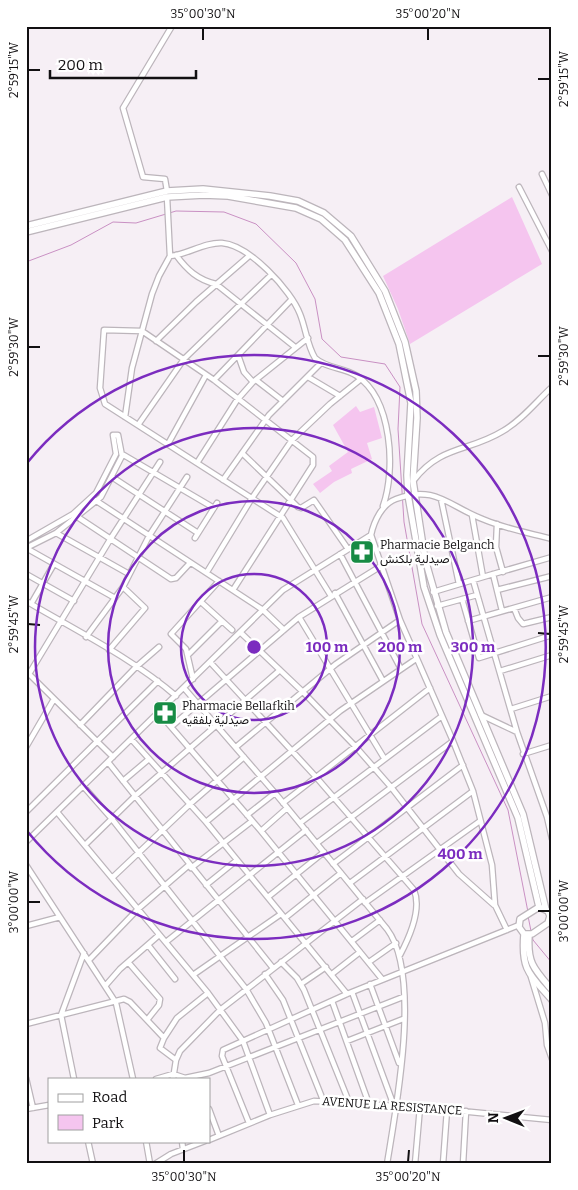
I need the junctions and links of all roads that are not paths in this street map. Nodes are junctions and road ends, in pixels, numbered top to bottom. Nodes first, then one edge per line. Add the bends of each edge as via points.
1 (172, 26) edge
2 (542, 174) dead end
3 (520, 187) dead end
4 (167, 194) junction
5 (552, 195) edge
6 (26, 226) edge
7 (26, 232) edge
8 (552, 251) edge
9 (170, 256) junction
10 (176, 256) junction
11 (250, 256) junction
12 (272, 276) junction
13 (216, 284) junction
14 (292, 299) junction
15 (242, 305) junction
16 (390, 311) junction
17 (267, 326) junction
18 (142, 331) junction
19 (308, 338) junction
20 (156, 342) junction
21 (295, 347) junction
22 (238, 355) junction
23 (184, 359) junction
24 (410, 359) junction
25 (403, 361) junction
26 (321, 363) junction
27 (206, 375) junction
28 (308, 377) junction
29 (361, 379) junction
30 (214, 380) junction
31 (254, 381) junction
32 (552, 387) edge
33 (340, 396) junction
34 (238, 400) junction
35 (283, 401) junction
36 (125, 417) junction
37 (265, 420) junction
38 (138, 425) junction
39 (292, 440) junction
40 (168, 444) junction
41 (242, 453) junction
42 (122, 454) junction
43 (160, 462) dead end
44 (197, 463) junction
45 (153, 472) junction
46 (268, 476) junction
47 (187, 477) dead end
48 (112, 478) junction
49 (224, 480) junction
50 (413, 481) junction
51 (180, 487) junction
52 (407, 487) junction
53 (138, 495) junction
54 (409, 495) junction
55 (252, 498) junction
56 (291, 498) junction
57 (94, 499) junction
58 (441, 499) junction
59 (217, 503) dead end
60 (214, 508) junction
61 (165, 511) junction
62 (380, 512) junction
63 (472, 515) junction
64 (75, 516) junction
65 (280, 516) junction
66 (123, 518) junction
67 (497, 524) junction
68 (56, 533) junction
69 (371, 535) junction
70 (149, 536) junction
71 (111, 538) junction
72 (552, 539) edge
73 (26, 541) edge
74 (26, 548) edge
75 (348, 549) junction
76 (340, 554) junction
77 (138, 555) junction
78 (100, 557) junction
79 (552, 557) edge
80 (190, 563) junction
81 (54, 564) junction
82 (381, 566) junction
83 (316, 569) junction
84 (207, 572) junction
85 (503, 572) junction
86 (26, 574) edge
87 (129, 574) junction
88 (493, 574) junction
89 (552, 576) edge
90 (483, 577) junction
91 (473, 580) junction
92 (86, 581) junction
93 (219, 581) junction
94 (355, 582) junction
95 (43, 584) junction
96 (460, 584) junction
97 (123, 587) junction
98 (233, 590) junction
99 (497, 590) junction
100 (433, 592) junction
101 (333, 595) junction
102 (477, 595) junction
103 (552, 597) edge
104 (115, 598) junction
105 (462, 600) junction
106 (74, 601) junction
107 (26, 602) edge
108 (201, 602) junction
109 (31, 604) junction
110 (437, 606) junction
111 (514, 608) junction
112 (263, 610) junction
113 (502, 611) junction
114 (483, 616) junction
115 (299, 617) junction
116 (552, 617) edge
117 (400, 620) junction
118 (468, 620) junction
119 (222, 621) junction
120 (60, 622) junction
121 (232, 630) dead end
122 (284, 630) junction
123 (240, 632) junction
124 (382, 632) junction
125 (552, 635) edge
126 (86, 637) junction
127 (364, 644) junction
128 (158, 647) dead end
129 (109, 650) junction
130 (260, 651) junction
131 (494, 652) junction
132 (188, 655) junction
133 (552, 655) edge
134 (416, 659) junction
135 (210, 662) junction
136 (136, 666) junction
137 (330, 669) junction
138 (401, 669) junction
139 (280, 670) junction
140 (500, 671) junction
141 (193, 679) junction
142 (225, 679) junction
143 (158, 681) junction
144 (383, 681) junction
145 (184, 688) junction
146 (430, 688) junction
147 (303, 692) junction
148 (176, 696) junction
149 (552, 696) edge
150 (54, 698) junction
151 (245, 701) junction
152 (198, 703) junction
153 (350, 704) junction
154 (511, 709) junction
155 (159, 713) junction
156 (481, 715) junction
157 (442, 716) junction
158 (329, 720) junction
159 (264, 723) junction
160 (217, 724) junction
161 (80, 725) junction
162 (172, 726) junction
163 (517, 732) junction
164 (370, 734) junction
165 (132, 740) junction
166 (453, 741) junction
167 (98, 742) junction
168 (552, 745) edge
169 (355, 746) junction
170 (26, 747) edge
171 (236, 747) junction
172 (190, 748) junction
173 (291, 750) junction
174 (523, 754) junction
175 (244, 757) junction
176 (113, 758) junction
177 (384, 758) junction
178 (149, 759) junction
179 (108, 762) junction
180 (463, 765) junction
181 (373, 766) junction
182 (162, 772) junction
183 (261, 776) junction
184 (316, 777) junction
185 (123, 781) junction
186 (217, 781) junction
187 (83, 786) junction
188 (391, 787) junction
189 (473, 791) junction
190 (275, 793) junction
191 (135, 796) junction
192 (334, 797) junction
193 (234, 799) junction
194 (283, 803) junction
195 (190, 804) junction
196 (406, 806) junction
197 (287, 808) junction
198 (26, 812) edge
199 (57, 812) junction
200 (247, 815) junction
201 (351, 816) junction
202 (549, 816) edge
203 (112, 819) junction
204 (252, 821) junction
205 (480, 821) junction
206 (206, 822) junction
207 (300, 823) junction
208 (422, 827) junction
209 (306, 830) junction
210 (162, 831) junction
211 (261, 831) junction
212 (368, 836) junction
213 (552, 839) edge
214 (26, 842) edge
215 (223, 843) junction
216 (317, 843) junction
217 (85, 845) junction
218 (440, 848) junction
219 (138, 852) junction
220 (278, 852) junction
221 (324, 852) junction
222 (385, 855) junction
223 (237, 860) junction
224 (333, 864) junction
225 (26, 865) edge
226 (190, 866) junction
227 (341, 873) junction
228 (297, 874) junction
229 (402, 875) junction
230 (250, 876) junction
231 (113, 877) junction
232 (350, 883) junction
233 (166, 885) junction
234 (206, 885) junction
235 (314, 895) junction
236 (268, 898) junction
237 (364, 901) junction
238 (219, 902) junction
239 (495, 905) junction
240 (539, 907) junction
241 (138, 909) junction
242 (549, 910) edge
243 (283, 916) junction
244 (60, 917) junction
245 (380, 920) junction
246 (334, 921) junction
247 (194, 922) junction
248 (519, 925) junction
249 (26, 926) edge
250 (507, 930) junction
251 (527, 934) junction
252 (159, 935) junction
253 (248, 937) junction
254 (352, 941) junction
255 (166, 942) junction
256 (306, 942) junction
257 (396, 943) junction
258 (148, 944) junction
259 (360, 952) junction
260 (84, 953) junction
261 (400, 955) junction
262 (220, 956) junction
263 (89, 960) junction
264 (128, 962) junction
265 (281, 962) junction
266 (369, 962) junction
267 (326, 967) junction
268 (273, 968) junction
269 (403, 971) junction
270 (265, 974) junction
271 (332, 974) junction
272 (193, 975) junction
273 (530, 975) junction
274 (175, 978) dead end
275 (382, 979) junction
276 (301, 984) junction
277 (370, 984) junction
278 (106, 985) junction
279 (246, 989) junction
280 (552, 990) edge
281 (208, 993) junction
282 (349, 993) junction
283 (403, 997) junction
284 (552, 1000) edge
285 (332, 1001) junction
286 (116, 1003) junction
287 (378, 1007) junction
288 (220, 1010) junction
289 (313, 1010) junction
290 (360, 1014) junction
291 (61, 1015) junction
292 (292, 1019) junction
293 (403, 1019) junction
294 (147, 1020) junction
295 (340, 1022) junction
296 (26, 1024) edge
297 (385, 1026) junction
298 (269, 1030) junction
299 (321, 1030) junction
300 (367, 1033) junction
301 (164, 1038) junction
302 (300, 1038) junction
303 (243, 1041) junction
304 (347, 1041) junction
305 (276, 1048) junction
306 (250, 1058) junction
307 (552, 1059) edge
308 (176, 1060) junction
309 (400, 1065) junction
310 (227, 1066) junction
311 (173, 1077) edge
312 (26, 1078) edge
313 (74, 1078) edge
314 (133, 1078) edge
315 (198, 1078) edge
316 (323, 1100) junction
317 (348, 1102) junction
318 (370, 1104) junction
319 (48, 1105) edge
320 (298, 1105) junction
321 (395, 1106) junction
322 (33, 1108) junction
323 (420, 1108) junction
324 (26, 1109) edge
325 (447, 1110) junction
326 (466, 1111) junction
327 (210, 1112) edge
328 (270, 1114) junction
329 (552, 1120) edge
330 (250, 1124) junction
331 (219, 1136) junction
332 (210, 1140) edge
333 (88, 1142) edge
334 (146, 1142) edge
335 (182, 1142) edge
336 (204, 1142) edge
337 (183, 1149) junction
338 (93, 1164) edge
339 (150, 1164) edge
340 (155, 1164) edge
341 (387, 1164) edge
342 (415, 1164) edge
343 (443, 1164) edge
344 (462, 1164) edge

1 - 4 street via 123,108 144,177 165,179
2 - 5 street
3 - 8 street
4 - 6 street
4 - 7 street
4 - 9 street
4 - 16 street via 229,191 312,206 352,236 376,274
9 - 10 street
9 - 18 street via 159,276
10 - 11 street via 222,243 237,247
10 - 13 street via 187,270 204,281
11 - 12 street
11 - 13 street
12 - 14 street
12 - 15 street
13 - 15 street
13 - 20 street
14 - 17 street
14 - 19 street
15 - 17 street
15 - 23 street
16 - 24 street
16 - 25 street
17 - 21 street
17 - 22 street
18 - 20 street
18 - 36 street via 132,368
18 - 36 street via 104,330 100,394 105,404
19 - 21 street
19 - 26 street via 313,356
20 - 23 street
21 - 31 street
22 - 30 street
22 - 31 street via 244,372
23 - 27 street
23 - 38 street
24 - 25 street
24 - 50 street via 417,404
25 - 52 street via 411,403
26 - 28 street
26 - 29 street
27 - 30 street
27 - 40 street
28 - 33 street
28 - 35 street
29 - 33 street
29 - 62 street via 379,401 386,428 388,475 385,501
30 - 34 street
31 - 34 street
31 - 35 street
32 - 50 street via 518,421 502,432 438,457
33 - 39 street
34 - 37 street
34 - 44 street
35 - 37 street
36 - 38 street
37 - 39 street
37 - 41 street
38 - 40 street
39 - 46 street
39 - 56 street via 314,461
40 - 44 street
41 - 46 street
41 - 49 street
42 - 45 street
42 - 48 street
42 - 57 street via 119,436 115,434 116,454
43 - 45 street
44 - 49 street
45 - 51 street
45 - 53 street
46 - 55 street
46 - 56 street
47 - 51 street
48 - 53 street
48 - 57 street
49 - 55 street
50 - 52 street
50 - 54 street
51 - 60 street
51 - 61 street
52 - 54 street
53 - 61 street
53 - 66 street
54 - 58 street via 425,493
54 - 62 street via 391,501
54 - 100 street
54 - 240 street via 418,560 432,612 518,818
55 - 65 street
55 - 84 street
56 - 65 street
56 - 75 street via 300,508 314,500
57 - 64 street
57 - 66 street
58 - 63 street
58 - 96 street
59 - 60 street
60 - 61 street via 197,536
61 - 70 street
62 - 69 street
63 - 67 street
63 - 90 street
64 - 68 street
64 - 71 street
64 - 73 street
65 - 83 street
65 - 98 street
66 - 70 street
66 - 71 street
67 - 72 street
67 - 85 street via 496,547
68 - 74 street
68 - 78 street
69 - 75 street
69 - 82 street
70 - 77 street
70 - 80 street
71 - 77 street
71 - 78 street
74 - 81 street
75 - 76 street
76 - 83 street
76 - 94 street
77 - 80 street via 171,578 176,578
77 - 87 street
78 - 87 street
78 - 92 street
79 - 85 street
80 - 84 street
81 - 92 street
81 - 95 street
82 - 94 street
82 - 117 street
83 - 101 street
83 - 112 street via 283,590
84 - 93 street
85 - 88 street
86 - 95 street
87 - 97 street
88 - 90 street
88 - 99 street
89 - 99 street
90 - 91 street
91 - 96 street
91 - 102 street
92 - 104 street
92 - 106 street
93 - 98 street
93 - 108 street
94 - 101 street
94 - 124 street
95 - 106 street
95 - 109 street
96 - 100 street
97 - 104 street
97 - 129 street via 145,608
98 - 112 street
99 - 113 street
100 - 110 street
101 - 115 street
101 - 127 street
102 - 105 street
102 - 114 street
103 - 111 street
104 - 126 street
105 - 110 street
105 - 118 street
106 - 120 street
107 - 109 street
108 - 119 street
108 - 132 street via 172,634 186,648
109 - 120 street
110 - 156 street
111 - 113 street
111 - 116 street via 523,624
112 - 122 street
112 - 123 street
113 - 114 street
114 - 118 street
114 - 131 street
115 - 122 street
115 - 137 street
117 - 124 street
117 - 134 street
118 - 131 street via 479,658
119 - 121 street
119 - 132 street
120 - 126 street
120 - 150 street via 29,674
122 - 130 street
123 - 130 street
123 - 135 street
124 - 127 street
124 - 138 street
125 - 131 street
126 - 129 street
127 - 137 street
127 - 144 street
128 - 136 street
129 - 136 street
130 - 139 street
130 - 142 street
131 - 140 street
132 - 141 street
133 - 140 street
134 - 138 street
134 - 146 street
135 - 141 street
135 - 142 street
136 - 143 street
136 - 161 street
137 - 147 street
137 - 153 street
138 - 144 street
139 - 147 street
139 - 151 street
140 - 154 street
141 - 145 street
142 - 151 street
142 - 152 street
143 - 148 street
143 - 167 street
144 - 153 street
145 - 148 street
145 - 152 street
146 - 157 street
146 - 164 street
147 - 158 street
147 - 159 street
148 - 155 street
149 - 154 street
150 - 161 street
150 - 170 street
151 - 159 street
151 - 160 street
152 - 160 street
152 - 162 street
153 - 158 street
153 - 164 street
154 - 163 street
155 - 162 street
155 - 165 street
156 - 163 street
156 - 242 street via 528,826
157 - 166 street
157 - 177 street
158 - 169 street
158 - 173 street
159 - 171 street
159 - 173 street
160 - 171 street
160 - 172 street
161 - 167 street
162 - 172 street
163 - 174 street
164 - 169 street
164 - 177 street
165 - 176 street
165 - 178 street
166 - 180 street
166 - 188 street
167 - 176 street
167 - 198 street
168 - 174 street
169 - 181 street
169 - 184 street
171 - 175 street
172 - 182 street
172 - 186 street
173 - 183 street
173 - 184 street
174 - 202 street
175 - 183 street
175 - 186 street
176 - 179 street
177 - 181 street
178 - 182 street
178 - 185 street
179 - 185 street
179 - 187 street
180 - 189 street
180 - 196 street
181 - 188 street
181 - 192 street
182 - 191 street
182 - 195 street
183 - 190 street
183 - 193 street
184 - 192 street
184 - 194 street
185 - 191 street
186 - 193 street
186 - 195 street
187 - 199 street
187 - 203 street
188 - 196 street
188 - 201 street
189 - 205 street
189 - 208 street
190 - 194 street
190 - 200 street
191 - 203 street
191 - 210 street
192 - 201 street
192 - 207 street
193 - 200 street
193 - 206 street
194 - 197 street
195 - 206 street
195 - 210 street
196 - 208 street
196 - 212 street
197 - 207 street
197 - 211 street
199 - 214 street
199 - 217 street
200 - 204 street
201 - 212 street
201 - 216 street
202 - 213 street
203 - 217 street
203 - 219 street
204 - 211 street
204 - 215 street
205 - 218 street
205 - 239 street via 492,865
206 - 215 street
207 - 209 street
208 - 218 street
208 - 222 street
209 - 216 street
209 - 220 street
210 - 219 street
210 - 226 street
211 - 220 street
212 - 222 street
212 - 224 street
215 - 223 street
215 - 226 street
216 - 221 street
217 - 231 street
218 - 229 street
218 - 239 street via 459,874
219 - 231 street
219 - 233 street
220 - 228 street
220 - 230 street
221 - 224 street
221 - 228 street
222 - 229 street
222 - 232 street
223 - 230 street
223 - 234 street
224 - 227 street
225 - 244 street
226 - 233 street
226 - 234 street
227 - 232 street
227 - 235 street
228 - 235 street
228 - 236 street
229 - 237 street
229 - 261 street via 414,890 416,899 408,939
230 - 236 street
230 - 238 street
231 - 241 street
232 - 237 street
233 - 241 street
233 - 247 street
234 - 238 street
235 - 243 street
235 - 246 street
236 - 243 street
237 - 245 street
237 - 246 street
238 - 247 street
238 - 253 street
239 - 250 street
240 - 242 street
240 - 248 street via 522,917
241 - 252 street
241 - 263 street
242 - 251 street via 548,923
243 - 253 street
243 - 256 street
244 - 249 street
244 - 260 street
245 - 254 street
245 - 257 street
246 - 254 street
246 - 256 street
247 - 255 street
247 - 262 street
248 - 250 street
248 - 251 street
250 - 269 street
251 - 273 street via 523,960
251 - 280 street via 530,963
252 - 255 street
252 - 258 street
253 - 262 street
253 - 268 street
254 - 259 street
255 - 272 street
256 - 265 street
256 - 267 street
257 - 261 street
257 - 266 street
258 - 264 street
258 - 274 street
259 - 266 street
259 - 271 street
260 - 263 street
260 - 291 street
261 - 269 street
262 - 272 street
262 - 279 street
263 - 278 street
264 - 278 street
264 - 294 street via 160,999
265 - 268 street
265 - 276 street
266 - 275 street
267 - 271 street
267 - 276 street
268 - 270 street
269 - 275 street
269 - 283 street
270 - 279 street
270 - 292 street
271 - 282 street
272 - 281 street
273 - 284 street
273 - 307 street
275 - 277 street
276 - 289 street
277 - 282 street
277 - 287 street
278 - 286 street
279 - 288 street
279 - 298 street
281 - 288 street
281 - 301 street via 177,1018
282 - 285 street
282 - 290 street
283 - 287 street
283 - 293 street
285 - 289 street
285 - 295 street
286 - 291 street
286 - 294 street via 128,1000
286 - 314 street
287 - 290 street
287 - 297 street
288 - 303 street
288 - 308 street via 180,1051
289 - 292 street
289 - 299 street
290 - 295 street
290 - 300 street
291 - 296 street
291 - 313 street
292 - 298 street
292 - 302 street
293 - 297 street
293 - 309 street
294 - 301 street
295 - 299 street
295 - 304 street
297 - 300 street
297 - 309 street
298 - 303 street
298 - 305 street
299 - 302 street
299 - 317 street
300 - 304 street
300 - 321 street
301 - 308 street via 160,1048
302 - 305 street
302 - 316 street
303 - 306 street
303 - 310 street via 222,1051
304 - 318 street
305 - 306 street
305 - 320 street
306 - 310 street
306 - 328 street
308 - 311 street
309 - 321 street
310 - 315 street
310 - 330 street
311 - 315 street
312 - 322 street
316 - 317 street, AVENUE LA RESISTANCE
316 - 320 street, AVENUE LA RESISTANCE
317 - 318 street, AVENUE LA RESISTANCE
318 - 321 street, AVENUE LA RESISTANCE
319 - 322 street
320 - 328 street, AVENUE LA RESISTANCE
321 - 323 street, AVENUE LA RESISTANCE
321 - 341 street
322 - 324 street
323 - 325 street, AVENUE LA RESISTANCE
323 - 342 street
325 - 326 street, AVENUE LA RESISTANCE
325 - 343 street
326 - 329 street, AVENUE LA RESISTANCE
326 - 344 street
327 - 331 street
328 - 330 street, AVENUE LA RESISTANCE
330 - 331 street, AVENUE LA RESISTANCE
331 - 332 street, AVENUE LA RESISTANCE
333 - 338 street
334 - 339 street
335 - 337 street
336 - 337 street, AVENUE LA RESISTANCE
337 - 340 street, AVENUE LA RESISTANCE

